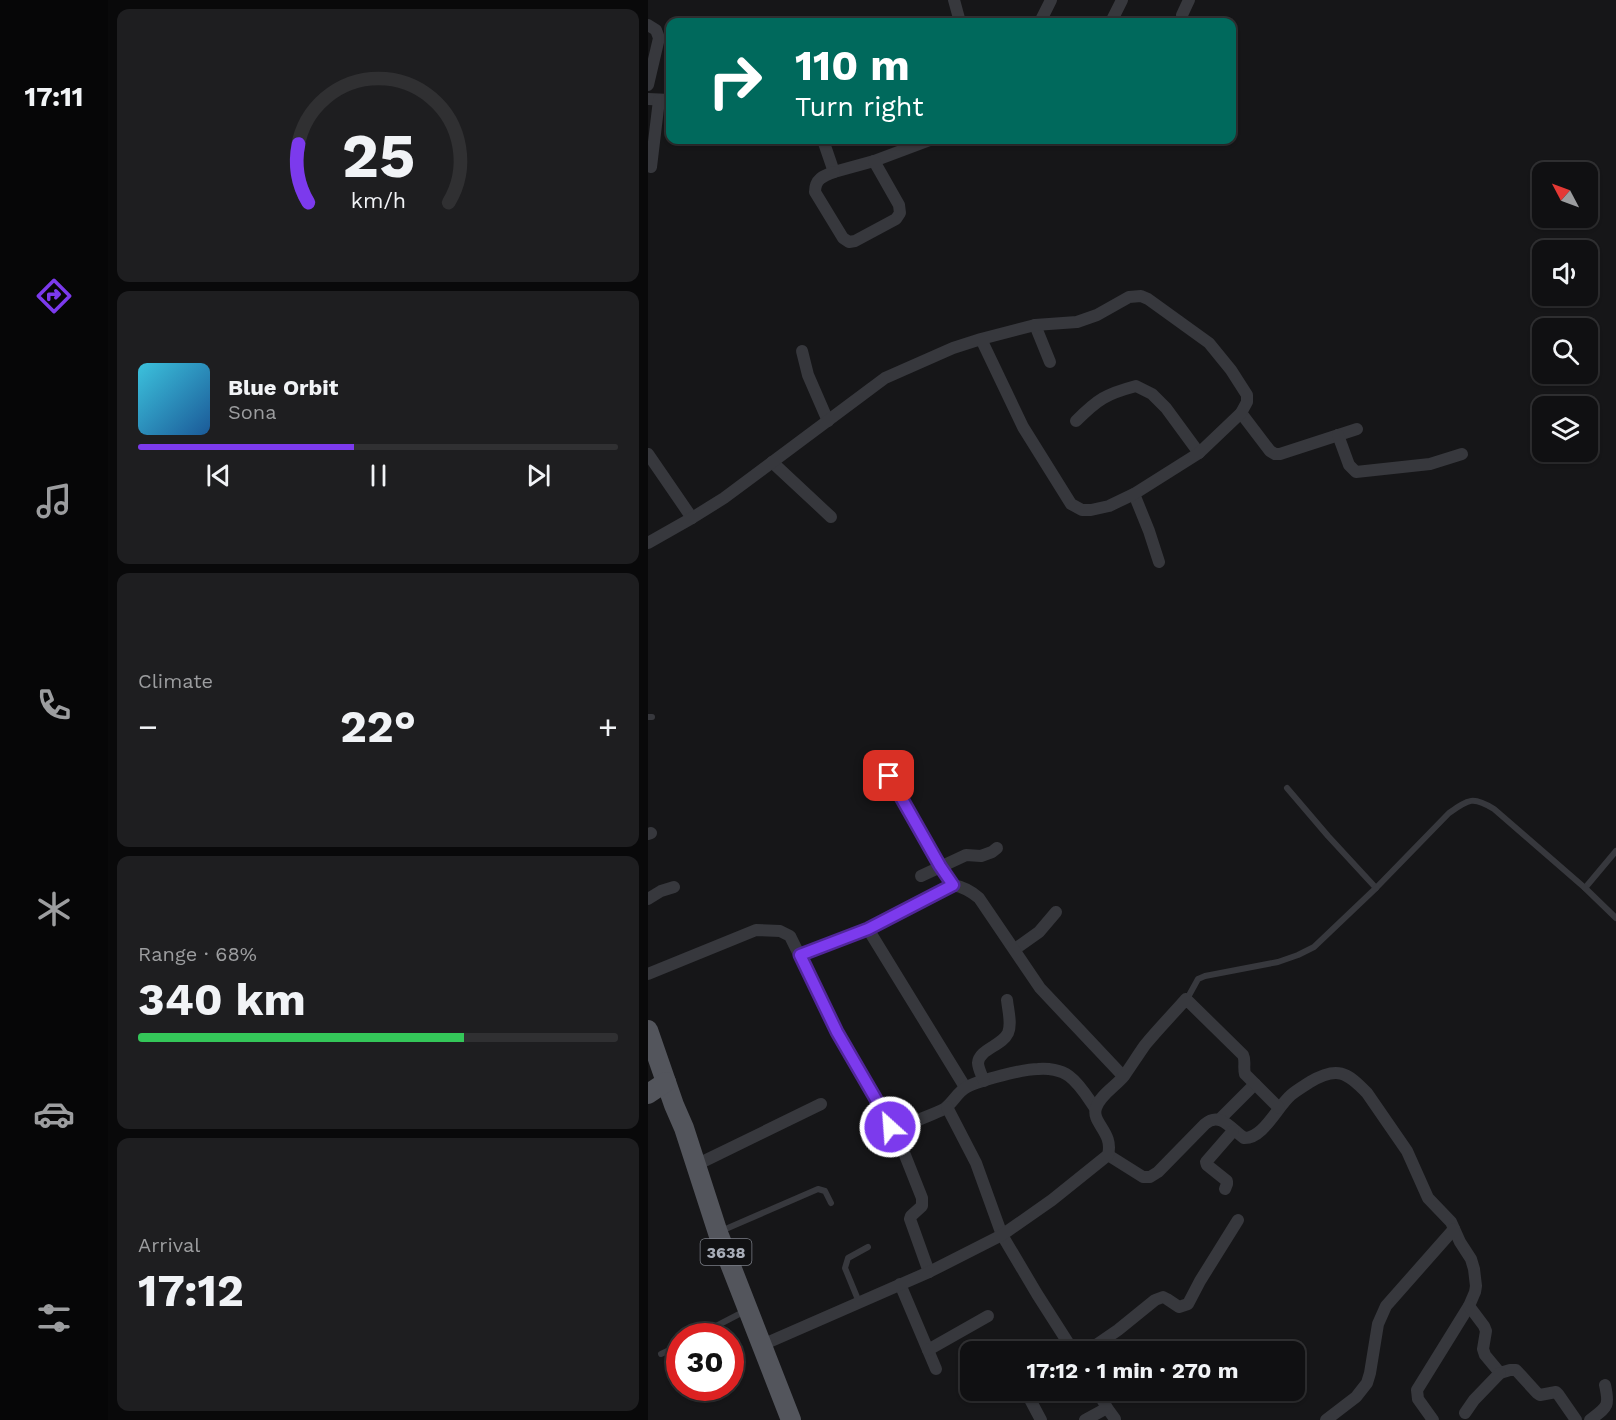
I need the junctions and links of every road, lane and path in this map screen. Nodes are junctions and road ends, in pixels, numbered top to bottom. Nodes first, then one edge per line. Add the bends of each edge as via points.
1 (954, 0) edge
2 (1051, 0) edge
3 (1122, 0) edge
4 (1189, 0) edge
5 (1182, 15) dead end
6 (959, 18) edge
7 (1042, 18) edge
8 (1114, 18) edge
9 (648, 25) edge
10 (648, 85) edge
11 (659, 100) edge
12 (824, 144) edge
13 (919, 144) edge
14 (874, 161) junction
15 (651, 166) dead end
16 (834, 171) junction
17 (1035, 326) junction
18 (981, 339) junction
19 (802, 351) dead end
20 (1050, 362) dead end
21 (1241, 412) junction
22 (828, 421) junction
23 (1076, 421) dead end
24 (1357, 429) dead end
25 (1338, 435) junction
26 (1199, 453) junction
27 (648, 454) edge
28 (1462, 454) dead end
29 (772, 462) junction
30 (1134, 494) junction
31 (831, 517) dead end
32 (692, 518) junction
33 (648, 543) edge
34 (1159, 562) dead end
35 (889, 776) dead end
36 (1287, 788) dead end
37 (997, 848) dead end
38 (1616, 851) edge
39 (940, 866) junction
40 (921, 876) dead end
41 (953, 885) junction
42 (674, 887) dead end
43 (1376, 888) junction
44 (1585, 888) junction
45 (648, 899) edge
46 (1056, 912) dead end
47 (1616, 918) edge
48 (868, 929) junction
49 (1015, 949) junction
50 (800, 955) junction
51 (648, 974) edge
52 (1186, 999) junction
53 (1007, 1000) dead end
54 (648, 1030) edge
55 (1123, 1077) junction
56 (984, 1081) junction
57 (666, 1082) junction
58 (1255, 1084) junction
59 (965, 1087) junction
60 (648, 1094) edge
61 (821, 1104) dead end
62 (946, 1107) junction
63 (1095, 1108) junction
64 (1278, 1108) junction
65 (1220, 1119) junction
66 (1233, 1131) junction
67 (897, 1136) junction
68 (1108, 1155) junction
69 (696, 1165) junction
70 (1225, 1189) dead end
71 (831, 1203) dead end
72 (1238, 1220) dead end
73 (1454, 1229) junction
74 (718, 1233) junction
75 (1002, 1235) junction
76 (868, 1247) dead end
77 (929, 1272) junction
78 (900, 1284) junction
79 (860, 1302) junction
80 (1469, 1306) junction
81 (748, 1309) junction
82 (988, 1316) dead end
83 (722, 1323) edge
84 (1064, 1341) edge
85 (1102, 1341) edge
86 (762, 1345) junction
87 (928, 1350) junction
88 (666, 1352) edge
89 (662, 1354) dead end
90 (936, 1369) dead end
91 (1500, 1373) junction
92 (1605, 1385) dead end
93 (1031, 1401) edge
94 (1103, 1401) edge
95 (1107, 1408) junction
96 (1465, 1413) dead end
97 (1115, 1419) edge
98 (791, 1420) edge
99 (1041, 1420) edge
100 (1085, 1420) edge
101 (1326, 1420) edge
102 (1433, 1420) edge
103 (1575, 1420) edge
104 (1590, 1420) edge

1 - 6 street
2 - 7 street
3 - 8 street
4 - 5 street
9 - 10 street via 656,30 658,38
11 - 15 street
12 - 16 street
13 - 14 street
14 - 16 street
14 - 16 street via 900,213 855,241 843,238 815,192 819,179
17 - 18 street
17 - 20 street
17 - 21 street via 1077,322 1129,297 1141,296 1209,343 1248,395
18 - 22 street via 885,378
18 - 30 street via 1023,427 1071,504 1091,510
19 - 22 street
21 - 25 street via 1275,454
21 - 26 street
22 - 29 street
23 - 26 street via 1095,402 1136,386 1152,394 1166,408
24 - 25 street
25 - 28 street via 1349,465 1356,472 1430,464
26 - 30 street
27 - 32 street
29 - 31 street
29 - 32 street
30 - 34 street
32 - 33 street
35 - 39 street
36 - 43 lane
37 - 39 street
38 - 44 lane
39 - 40 street
39 - 41 street
41 - 48 street
41 - 49 street via 979,898
42 - 45 street
43 - 44 lane via 1449,813 1472,800 1494,809
43 - 52 lane via 1314,946 1278,962 1198,979
44 - 47 lane
46 - 49 street via 1039,933
48 - 50 street
48 - 59 street
49 - 55 street via 1040,988
50 - 51 street via 790,936 780,931 756,930
50 - 67 street via 837,1032
52 - 55 street
52 - 58 street via 1243,1055 1245,1074
53 - 56 street via 1008,1032 979,1061
54 - 57 main road, 3638
55 - 63 street
56 - 59 street
56 - 63 street via 1027,1070 1051,1069 1070,1076
57 - 60 main road
57 - 69 main road, 3638
58 - 64 street
58 - 65 street
59 - 62 street
61 - 69 street
62 - 67 street via 907,1125
62 - 75 street via 976,1163
63 - 68 street via 1109,1140
64 - 66 street via 1254,1136 1244,1138
64 - 73 street via 1290,1095 1320,1076 1335,1072 1346,1076 1367,1093 1407,1151 1428,1198
65 - 66 street
65 - 68 street via 1209,1121 1150,1177 1143,1177
66 - 70 street via 1206,1162 1227,1181
67 - 77 street via 922,1198 922,1206 910,1219
68 - 75 street
69 - 74 main road, 3638
71 - 74 lane via 825,1191 818,1189
72 - 85 street via 1188,1304 1179,1307 1162,1297 1155,1300
73 - 80 street via 1471,1258 1476,1279
73 - 101 street via 1386,1306 1378,1324 1367,1383 1356,1397
74 - 81 main road, 3638
75 - 77 street
75 - 84 street
76 - 79 lane via 848,1258 845,1268
77 - 78 street
78 - 79 street
78 - 87 street
79 - 86 street
80 - 91 street via 1486,1331 1485,1355
80 - 102 street via 1417,1390 1418,1399
81 - 83 lane
81 - 86 main road, 3638
82 - 87 street
86 - 98 main road, 3638
87 - 90 street
88 - 89 lane
91 - 96 street
91 - 103 street via 1516,1370 1540,1395 1556,1392
92 - 104 street via 1606,1405
93 - 99 street
94 - 95 street
95 - 97 street
95 - 100 street

